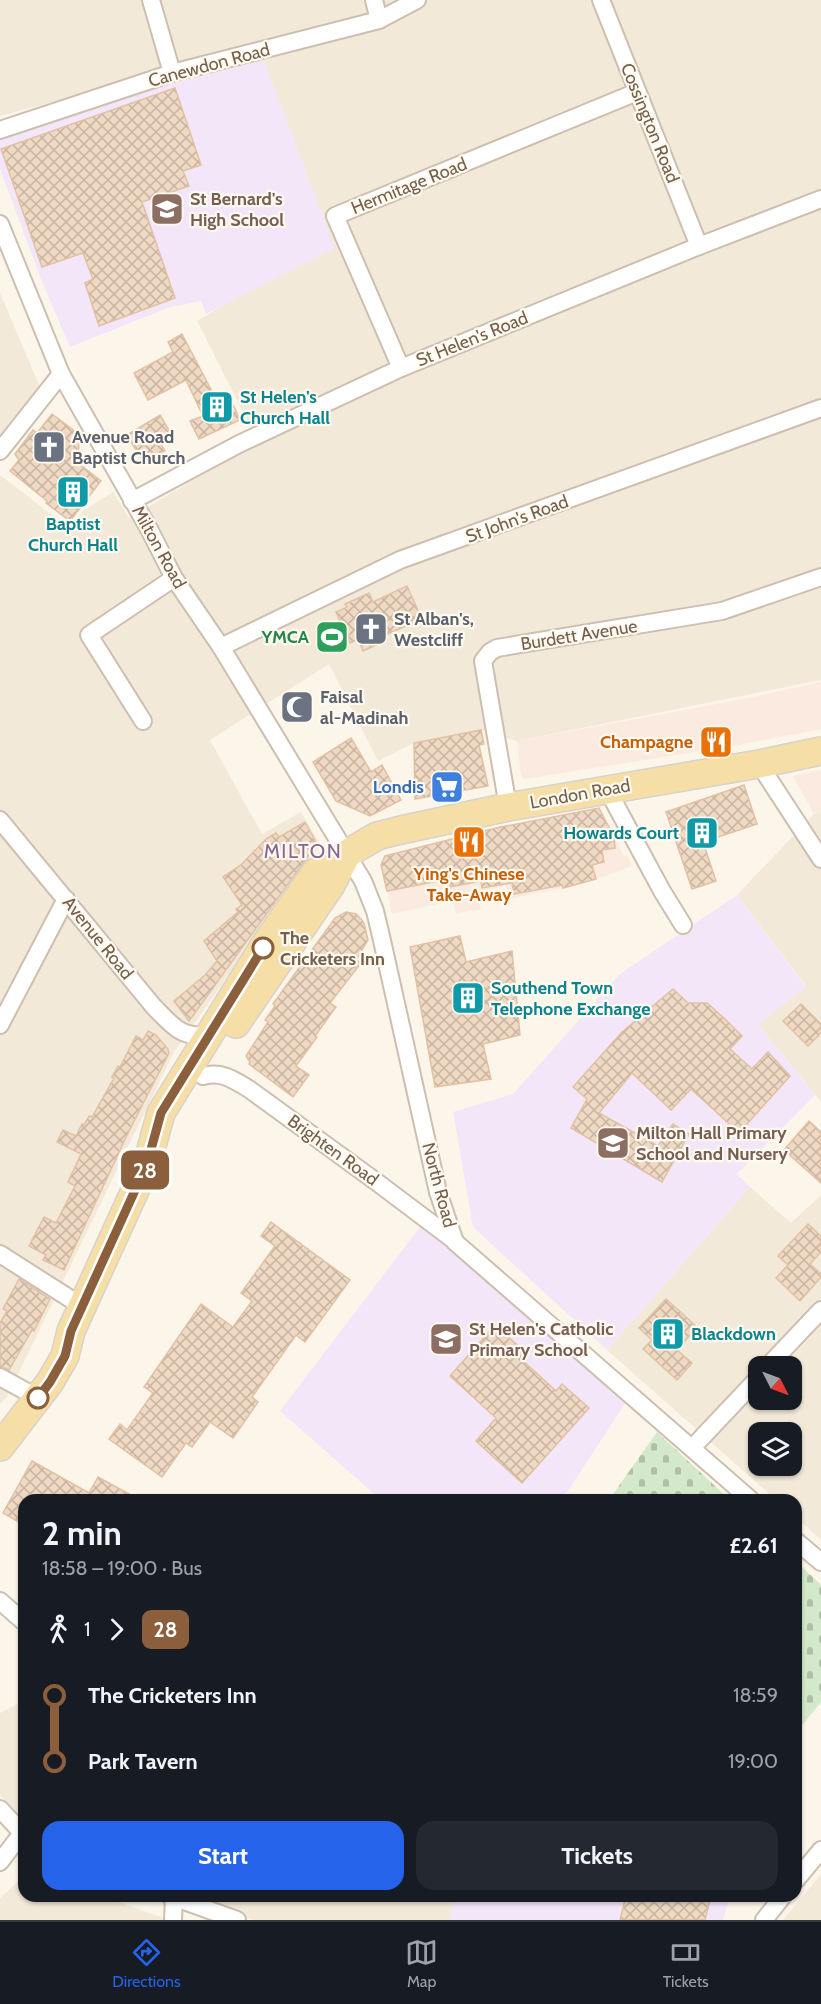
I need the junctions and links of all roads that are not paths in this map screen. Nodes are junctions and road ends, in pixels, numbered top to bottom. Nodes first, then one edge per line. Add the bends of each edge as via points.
1 (151, 0) edge
2 (374, 0) edge
3 (417, 0) edge
4 (601, 0) edge
5 (379, 20) junction
6 (172, 73) junction
7 (637, 92) junction
8 (0, 130) edge
9 (821, 199) edge
10 (0, 224) edge
11 (699, 246) junction
12 (401, 368) junction
13 (61, 374) junction
14 (821, 408) edge
15 (0, 451) edge
16 (132, 501) junction
17 (821, 577) edge
18 (174, 578) junction
19 (221, 647) junction
20 (143, 721) dead end
21 (821, 751) edge
22 (759, 764) junction
23 (608, 789) junction
24 (508, 807) junction
25 (0, 820) edge
26 (346, 856) junction
27 (821, 859) edge
28 (66, 899) junction
29 (683, 925) dead end
30 (0, 1025) edge
31 (208, 1035) junction
32 (203, 1076) junction
33 (147, 1164) junction
34 (455, 1242) junction
35 (0, 1254) edge
36 (83, 1307) junction
37 (821, 1310) edge
38 (71, 1331) junction
39 (777, 1356) edge
40 (0, 1377) edge
41 (748, 1389) edge
42 (29, 1393) junction
43 (0, 1426) edge
44 (0, 1447) edge
45 (692, 1448) junction
46 (744, 1494) edge
47 (821, 1539) edge
48 (809, 1551) edge
49 (0, 1601) edge
50 (0, 1617) edge
51 (18, 1617) edge
52 (18, 1625) edge
53 (0, 1809) edge
54 (18, 1829) edge
55 (18, 1840) edge
56 (820, 1853) edge
57 (0, 1862) edge
58 (802, 1873) edge
59 (172, 1902) edge
60 (186, 1902) edge
61 (778, 1902) edge
62 (173, 1920) edge
63 (237, 1920) edge
64 (764, 1920) edge

1 - 6 street
2 - 5 street
3 - 5 street, Canewdon Road
4 - 7 street, Cossington Road
5 - 6 street, Canewdon Road
6 - 8 street, Canewdon Road
7 - 11 street, Cossington Road
7 - 12 street, Hermitage Road via 335,216
9 - 11 street, St Helen's Road
10 - 13 street, Milton Road
11 - 12 street, St Helen's Road
12 - 16 street, St Helen's Road via 239,444
13 - 15 street
13 - 16 street, Milton Road
14 - 19 street, St John's Road via 400,560
16 - 18 street, Milton Road
17 - 24 street, Burdett Avenue via 722,611 490,652 483,661
18 - 19 street, Milton Road
18 - 20 street via 89,635
19 - 26 street, Milton Road
21 - 22 main road, London Road
22 - 23 main road, London Road
22 - 27 street
23 - 24 main road, London Road
23 - 29 street
24 - 26 main road, London Road via 377,836
25 - 28 street, Avenue Road
26 - 31 main road, London Road via 316,872 309,881
26 - 32 main road, London Road via 331,885
26 - 34 street, North Road via 363,881 375,910 438,1192
28 - 30 street
28 - 31 street, Avenue Road via 154,1007 179,1031
31 - 33 main road, London Road via 161,1113
32 - 33 main road, London Road via 179,1120
32 - 34 street, Brighten Road via 220,1074 249,1089
33 - 36 main road, London Road
34 - 45 street, North Road
35 - 36 street
36 - 38 main road, London Road
37 - 39 street
38 - 42 main road, London Road
38 - 44 main road, London Road via 65,1356 50,1382
40 - 42 street
41 - 45 street
42 - 43 main road, London Road
45 - 46 street, North Road
47 - 48 street
49 - 51 street
50 - 52 street
53 - 54 street
55 - 57 street
56 - 58 street
59 - 62 street
60 - 63 street
61 - 64 street

